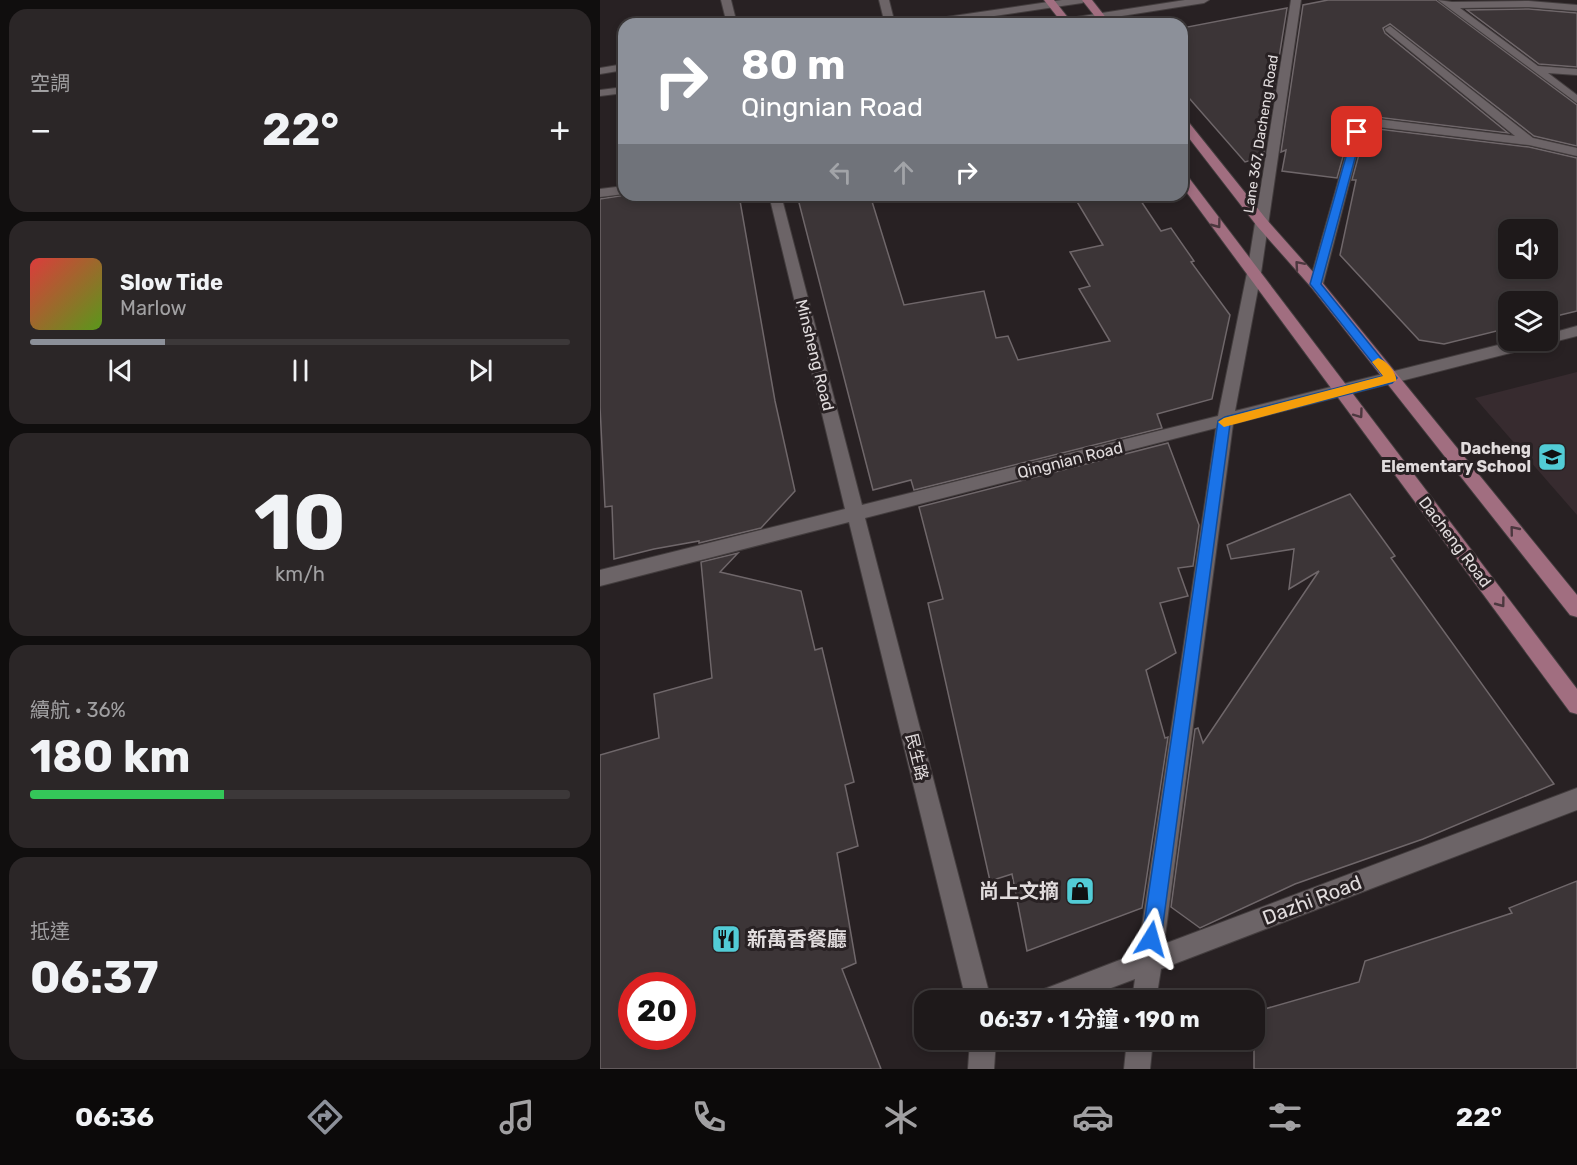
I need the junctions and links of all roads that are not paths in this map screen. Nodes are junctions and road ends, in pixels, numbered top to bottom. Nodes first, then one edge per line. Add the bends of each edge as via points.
1 (726, 0) edge
2 (884, 0) edge
3 (1082, 0) edge
4 (1087, 0) edge
5 (1204, 0) edge
6 (1296, 0) edge
7 (1051, 2) edge
8 (1446, 2) edge
9 (1577, 8) edge
10 (730, 18) edge
11 (888, 18) edge
12 (955, 18) edge
13 (1063, 18) edge
14 (1101, 18) edge
15 (1113, 18) edge
16 (1390, 29) dead end
17 (618, 69) edge
18 (1535, 69) junction
19 (600, 71) edge
20 (1577, 72) edge
21 (618, 91) edge
22 (600, 93) edge
23 (1577, 100) edge
24 (1188, 129) edge
25 (1528, 141) junction
26 (1577, 152) edge
27 (1188, 185) edge
28 (618, 190) edge
29 (600, 193) edge
30 (777, 201) edge
31 (1262, 223) junction
32 (1254, 273) junction
33 (1316, 284) junction
34 (1577, 331) edge
35 (1558, 336) edge
36 (1498, 351) edge
37 (1392, 378) junction
38 (1342, 391) junction
39 (1225, 421) junction
40 (855, 514) junction
41 (600, 578) edge
42 (1577, 609) edge
43 (1577, 705) edge
44 (1577, 799) edge
45 (1148, 962) junction
46 (975, 990) edge
47 (1074, 990) edge
48 (1145, 990) edge
49 (982, 1050) edge
50 (1139, 1050) edge
51 (981, 1069) edge
52 (1137, 1069) edge

1 - 10 street
2 - 11 street
3 - 7 street
4 - 14 main road
5 - 15 street
6 - 31 street, Lane 367, Dacheng Road
7 - 12 street
7 - 13 main road
8 - 9 street
8 - 18 street
16 - 25 street
17 - 19 street
18 - 20 street
18 - 23 street
21 - 22 street
24 - 31 main road
25 - 26 street
25 - 33 street via 1377,123 1357,132
27 -> 32 main road, Dacheng Road
28 - 29 street
30 - 40 street, Minsheng Road
31 - 32 street, Lane 367, Dacheng Road
33 -> 31 main road
32 - 38 main road, Dacheng Road
32 - 39 street, Lane 367, Dacheng Road
33 - 37 main road
34 - 35 street
36 - 37 street, Qingnian Road
37 - 38 street, Qingnian Road
42 -> 37 main road
38 - 39 street, Qingnian Road
38 -> 43 main road, Dacheng Road
39 - 40 street, Qingnian Road
39 - 45 street, Lane 367, Dacheng Road
40 - 41 street, Qingnian Road
40 - 46 street, 民生路
44 - 45 street, Dazhi Road
45 - 47 street, Dazhi Road
45 - 48 street, Lane 367, Dacheng Road
49 - 51 street
50 - 52 street

